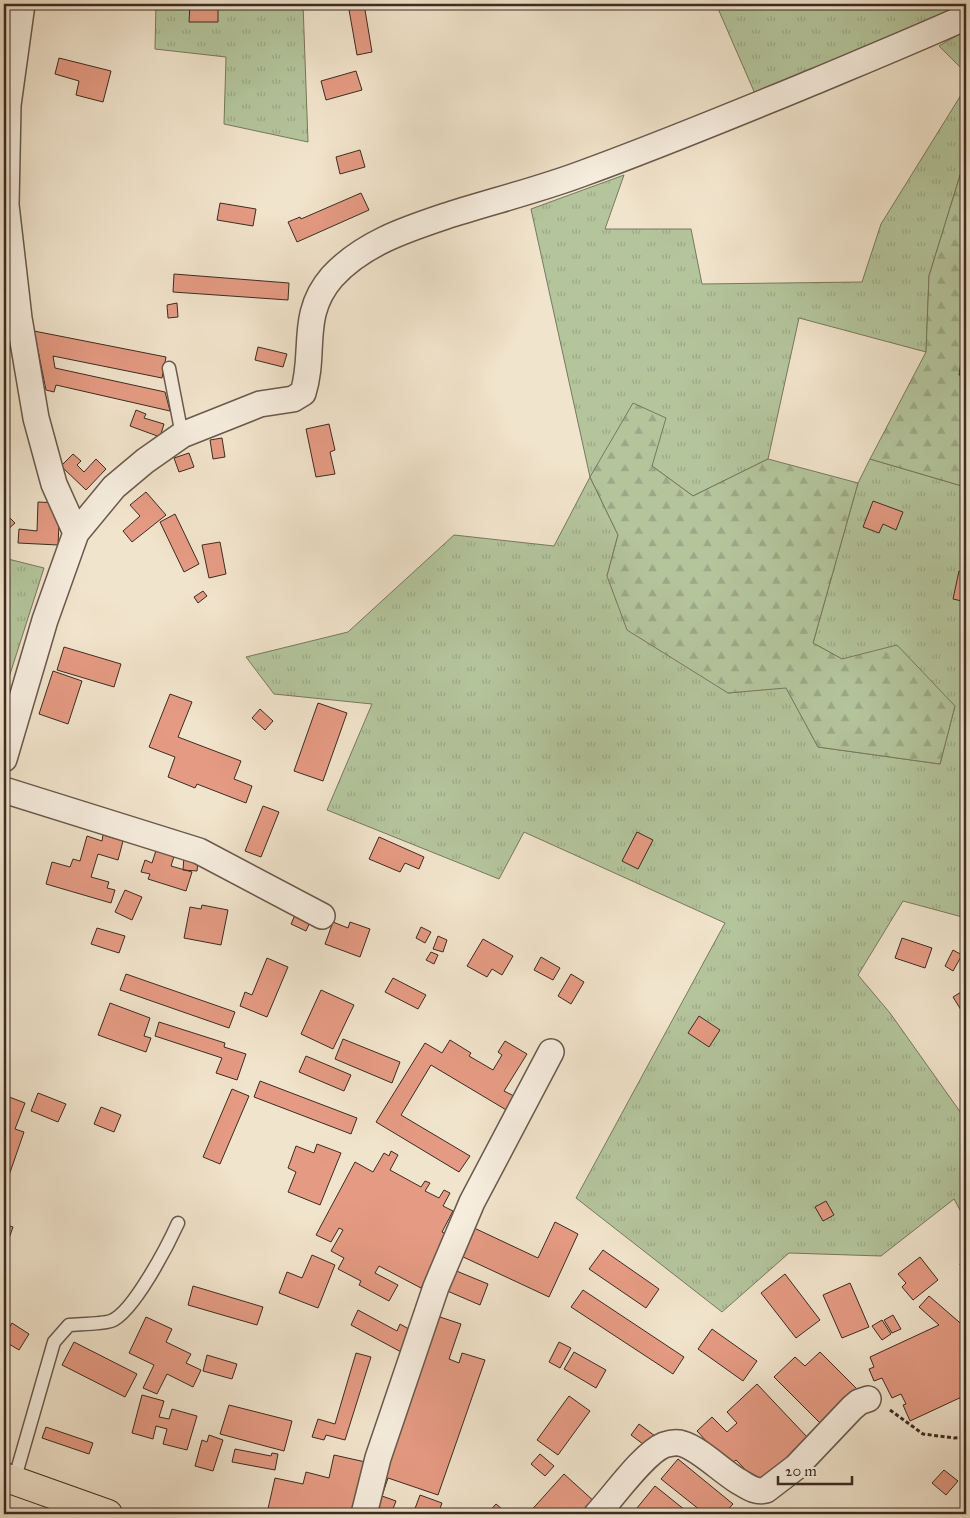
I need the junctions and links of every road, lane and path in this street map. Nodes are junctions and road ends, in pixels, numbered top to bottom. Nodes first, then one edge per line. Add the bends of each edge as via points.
1 (22, 4) edge
2 (966, 17) edge
3 (169, 368) dead end
4 (182, 435) junction
5 (76, 533) junction
6 (4, 759) edge
7 (4, 790) edge
8 (322, 916) dead end
9 (551, 1052) dead end
10 (178, 1223) dead end
11 (868, 1399) joint
12 (966, 1437) edge
13 (9, 1479) edge
14 (108, 1514) edge
15 (364, 1514) edge
16 (598, 1514) edge

1 - 5 street via 8,105 6,205 19,318 36,418 54,484
2 - 4 street via 684,135 579,175 427,222 376,243 360,252 333,276 316,303 309,330 304,393 293,399 260,404
3 - 4 lane
4 - 5 street via 114,487
5 - 6 street via 45,620
7 - 8 street via 199,851
9 - 15 street via 472,1202 436,1288 378,1458
10 - 13 lane via 159,1263 127,1308 112,1321 69,1325 54,1342
11 - 12 path via 876,1400 924,1434
11 - 16 street via 852,1408 796,1467 766,1490 753,1490 691,1447 675,1443 664,1445 641,1464
13 - 14 highway

